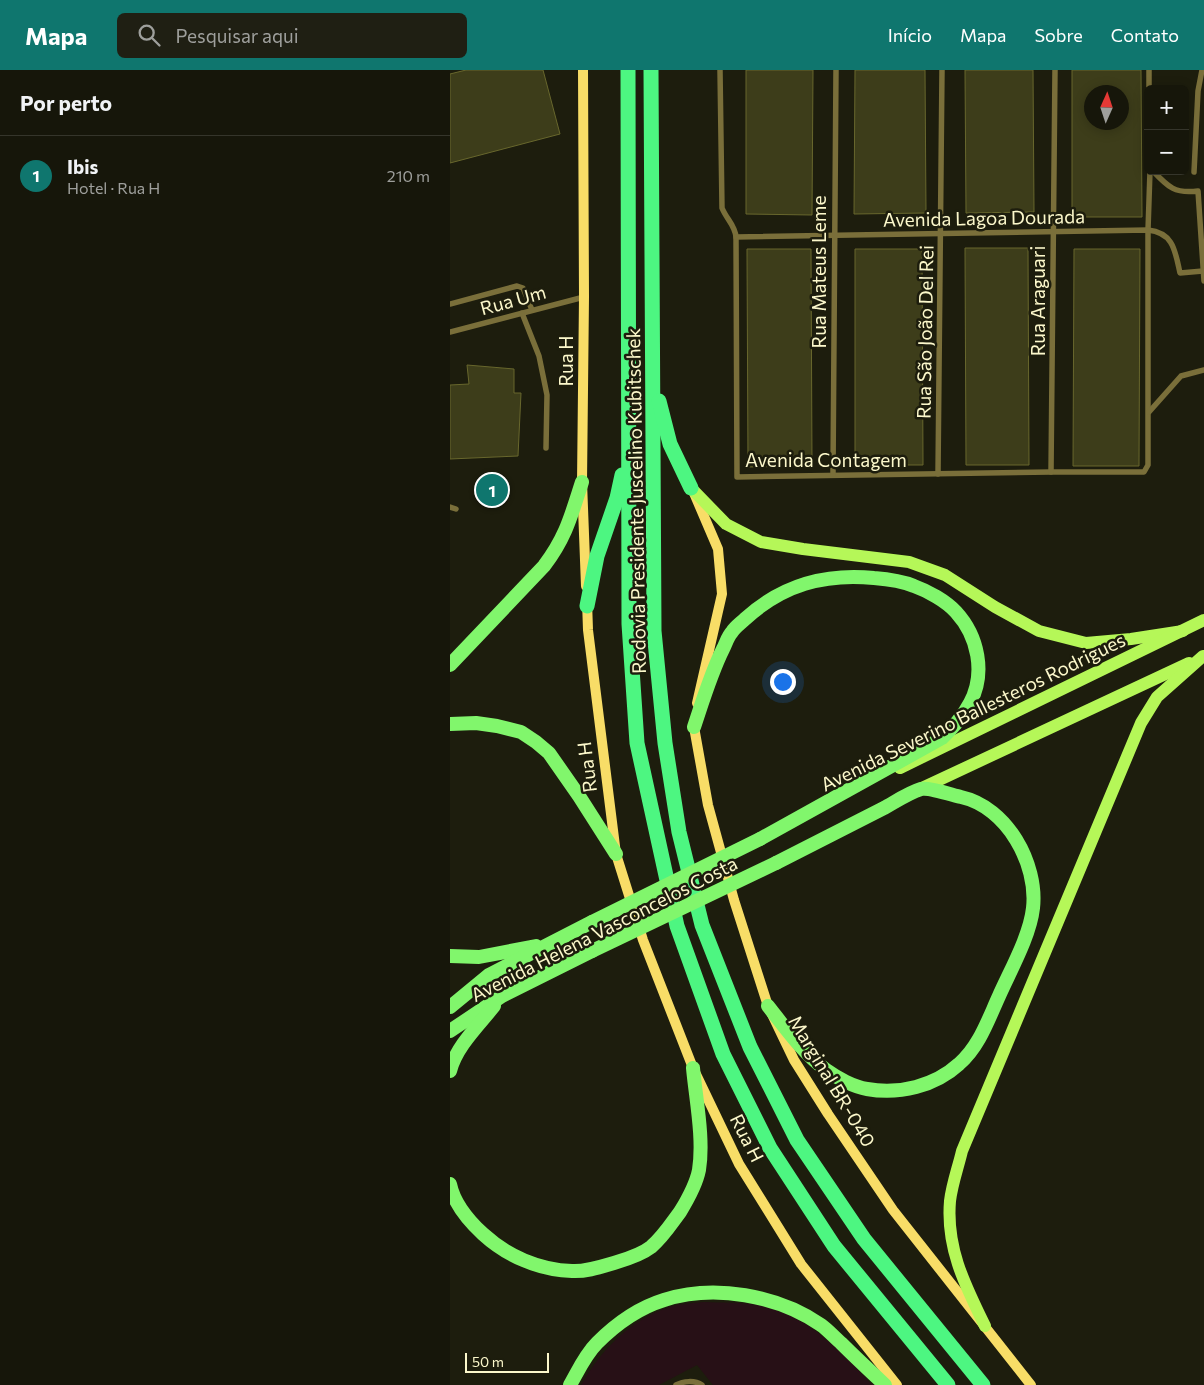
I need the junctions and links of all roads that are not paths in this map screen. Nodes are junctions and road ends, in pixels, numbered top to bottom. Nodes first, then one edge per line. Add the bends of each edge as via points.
1 (583, 70) edge
2 (628, 70) edge
3 (651, 70) edge
4 (720, 70) edge
5 (836, 70) edge
6 (942, 70) edge
7 (1055, 70) edge
8 (1149, 70) edge
9 (1202, 70) edge
10 (1149, 85) edge
11 (1194, 172) dead end
12 (1151, 175) edge
13 (1155, 175) edge
14 (1201, 191) edge
15 (1148, 230) junction
16 (1053, 232) junction
17 (941, 234) junction
18 (834, 235) junction
19 (736, 237) junction
20 (1203, 271) edge
21 (1204, 281) edge
22 (584, 297) junction
23 (450, 304) edge
24 (532, 310) junction
25 (522, 313) junction
26 (458, 330) junction
27 (450, 332) edge
28 (450, 336) edge
29 (1204, 370) edge
30 (654, 380) junction
31 (1149, 412) junction
32 (629, 447) junction
33 (546, 448) dead end
34 (1051, 472) junction
35 (833, 474) junction
36 (938, 474) junction
37 (582, 482) junction
38 (691, 488) junction
39 (587, 606) junction
40 (1204, 620) edge
41 (1183, 631) junction
42 (1204, 656) edge
43 (450, 665) edge
44 (450, 724) edge
45 (694, 726) junction
46 (922, 788) junction
47 (819, 807) junction
48 (760, 840) joint
49 (616, 854) junction
50 (550, 943) junction
51 (450, 956) edge
52 (502, 996) junction
53 (768, 1006) junction
54 (450, 1007) edge
55 (450, 1031) edge
56 (692, 1068) junction
57 (450, 1072) edge
58 (450, 1184) edge
59 (985, 1326) junction
60 (570, 1385) edge
61 (676, 1385) edge
62 (702, 1385) edge
63 (885, 1385) edge
64 (897, 1385) edge
65 (948, 1385) edge
66 (983, 1385) edge
67 (1032, 1385) edge

1 - 22 main road, Rua H
2 - 32 highway, Rodovia Presidente Juscelino Kubitschek
3 - 30 highway, Rodovia Presidente Juscelino Kubitschek
4 - 19 lane, Avenida Contagem via 722,208 735,228
5 - 18 lane, Rua Mateus Leme
6 - 17 lane, Rua São João Del Rei
7 - 16 lane, Rua Araguari
8 - 10 lane
9 - 11 lane
12 - 15 lane, Avenida Contagem
13 - 14 lane, Avenida Contagem via 1182,193
14 - 20 lane, Avenida Contagem
15 - 16 lane, Avenida Lagoa Dourada
15 - 20 lane, Avenida Lagoa Dourada via 1159,231 1174,246 1180,273
15 - 31 lane, Avenida Contagem
16 - 17 lane, Avenida Lagoa Dourada
16 - 34 lane, Rua Araguari
17 - 18 lane, Avenida Lagoa Dourada
17 - 36 lane, Rua São João Del Rei
18 - 19 lane, Avenida Lagoa Dourada
18 - 35 lane, Rua Mateus Leme
19 - 35 lane, Avenida Contagem via 737,477
20 - 21 lane, Avenida Contagem
22 - 24 lane, Rua Um
22 - 37 main road, Rua H
23 - 24 lane via 518,286 523,288
24 - 25 lane, Rua Um
25 - 26 lane, Rua Um
25 - 33 lane via 539,356 547,394
26 - 27 lane, Rua Um
26 - 28 lane
29 - 31 lane via 1181,376
30 - 38 highway via 670,444
30 - 66 highway, Rodovia Presidente Juscelino Kubitschek via 654,631 665,743 678,823 702,925 750,1047 797,1140 864,1239
31 - 34 lane, Avenida Contagem via 1148,465 1144,472
32 - 39 highway via 617,498 597,556
32 - 65 highway, Rodovia Presidente Juscelino Kubitschek via 628,624 637,743 676,926 722,1054 770,1148 834,1246
34 - 36 lane, Avenida Contagem
35 - 36 lane, Avenida Contagem
37 - 39 main road, Rua H
37 - 43 highway via 568,528 555,552
38 - 41 main road via 726,524 761,542 909,562 945,575 1039,631 1086,643
38 - 45 main road, Marginal BR-040 via 718,550 722,594 699,689
39 - 49 main road, Rua H
40 - 41 main road, Avenida Severino Ballesteros Rodrigues
41 - 47 main road, Avenida Severino Ballesteros Rodrigues
42 - 46 main road
42 - 59 main road via 1158,697 1140,723 962,1151 950,1202 953,1248 962,1279
44 - 49 highway via 497,726 521,732 536,742 549,753
45 - 47 highway via 717,661 731,633 756,609 780,594 809,581 837,576 889,579 935,596 955,611 976,646 978,680 971,702 959,722 942,738
45 - 53 main road, Marginal BR-040 via 708,804
46 - 52 highway, Avenida Helena Vasconcelos Costa, bridge via 776,864
46 - 53 highway via 966,798 997,814 1012,832 1028,864 1033,889 1033,909 1018,955 982,1034 971,1050 954,1068 927,1084 895,1090 866,1089 827,1070 800,1047
47 - 48 highway, Avenida Severino Ballesteros Rodrigues
48 - 50 highway, Avenida Helena Vasconcelos Costa, bridge
49 - 56 main road, Rua H via 643,940
50 - 51 highway via 479,957
50 - 54 highway, Avenida Helena Vasconcelos Costa via 489,975
52 - 55 highway, Avenida Helena Vasconcelos Costa
52 - 57 highway via 465,1042
53 - 59 main road, Marginal BR-040 via 794,1060 839,1130 894,1210
56 - 58 highway via 700,1145 699,1172 688,1198 667,1231 650,1248 595,1268 574,1272 548,1268 517,1258 495,1245 459,1207
56 - 64 main road, Rua H via 739,1164 800,1264
59 - 67 main road, Marginal BR-040
60 - 63 highway via 595,1345 625,1320 664,1300 718,1294 754,1296 785,1305 821,1326
61 - 62 lane via 688,1381

